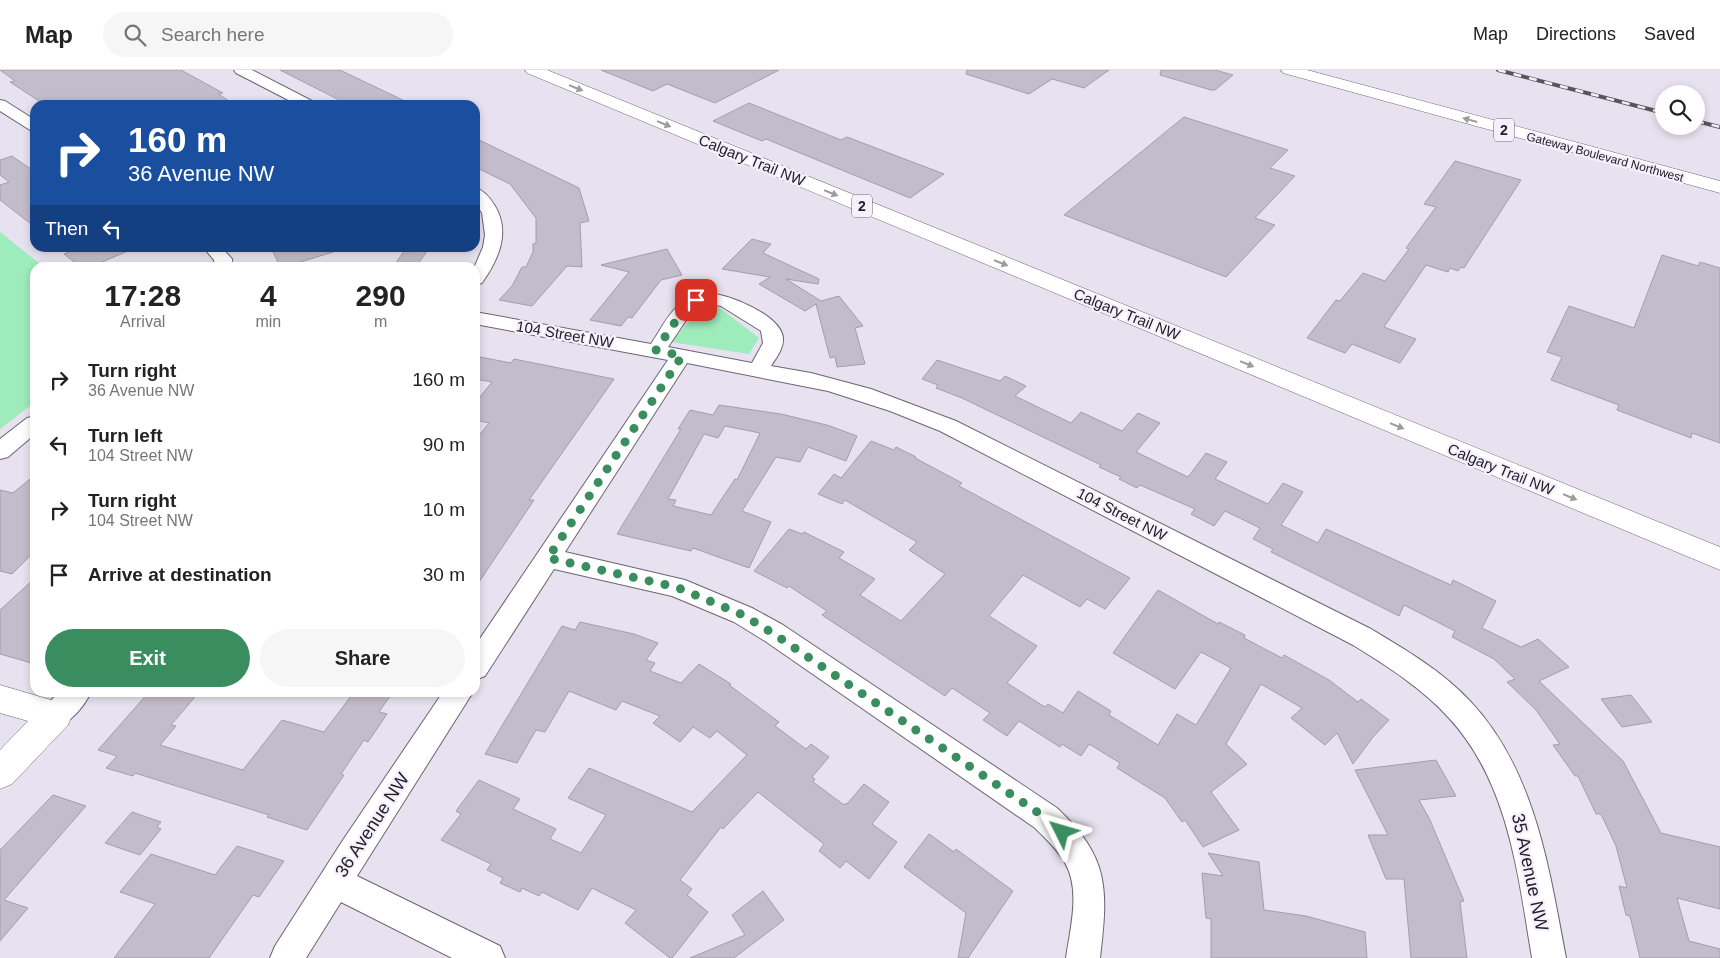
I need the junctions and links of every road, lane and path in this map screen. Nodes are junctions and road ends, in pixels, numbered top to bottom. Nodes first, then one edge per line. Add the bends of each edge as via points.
1 (241, 70) edge
2 (533, 70) edge
3 (1289, 70) edge
4 (299, 100) edge
5 (0, 104) edge
6 (30, 124) edge
7 (1720, 187) edge
8 (480, 199) edge
9 (480, 271) edge
10 (480, 319) edge
11 (656, 350) junction
12 (682, 356) junction
13 (758, 370) junction
14 (30, 427) edge
15 (0, 451) edge
16 (548, 558) junction
17 (1720, 559) edge
18 (480, 660) edge
19 (456, 697) edge
20 (0, 699) edge
21 (66, 704) edge
22 (1460, 711) joint
23 (0, 773) edge
24 (335, 882) junction
25 (287, 958) edge
26 (488, 958) edge
27 (1083, 958) edge
28 (1549, 958) edge

1 - 4 street
2 -> 17 main road, Calgary Trail NW / 2
7 -> 3 main road, Gateway Boulevard Northwest / 2
5 - 6 street
8 - 9 street via 488,209 495,232 492,252
10 - 11 street, 104 Street NW
11 - 12 street, 104 Street NW
11 - 13 street via 691,303 702,298 720,298 773,333 774,342
12 - 13 street, 104 Street NW
12 - 16 street
13 - 22 street, 104 Street NW via 873,396 948,426 1362,637 1425,678
14 - 15 street
16 - 18 street
16 - 27 street via 676,587 743,615 1046,818 1077,850 1087,878 1090,900
19 - 24 street, 36 Avenue NW
20 - 21 main road
21 - 23 main road
22 - 28 street, 35 Avenue NW via 1484,741 1516,805 1528,845
24 - 25 street, 36 Avenue NW
24 - 26 street

